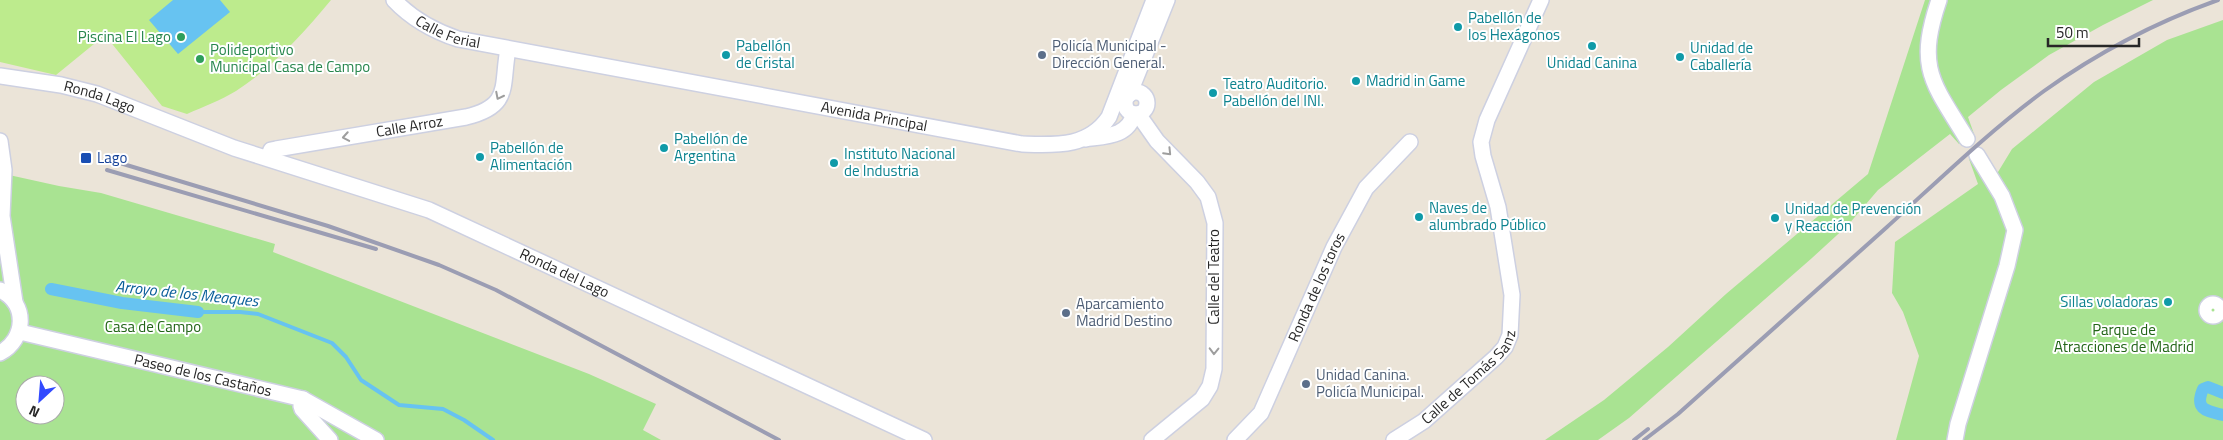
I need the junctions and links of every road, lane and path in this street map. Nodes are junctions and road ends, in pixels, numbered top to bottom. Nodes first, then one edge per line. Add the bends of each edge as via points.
1 (394, 0) edge
2 (1154, 0) edge
3 (1167, 0) edge
4 (1541, 0) edge
5 (1939, 0) edge
6 (508, 49) junction
7 (0, 76) edge
8 (1136, 114) junction
9 (194, 134) joint
10 (1084, 139) junction
11 (1967, 139) dead end
12 (0, 141) edge
13 (1410, 142) dead end
14 (1976, 155) dead end
15 (268, 158) junction
16 (1, 219) edge
17 (0, 290) edge
18 (15, 302) junction
19 (20, 332) junction
20 (0, 353) edge
21 (303, 399) junction
22 (330, 440) edge
23 (376, 440) edge
24 (924, 440) edge
25 (1152, 440) edge
26 (1235, 440) edge
27 (1394, 440) edge
28 (1955, 440) edge

1 - 6 street, Calle Ferial via 438,32
2 - 10 street, Avenida Principal via 1109,117
3 - 8 street via 1139,73 1140,86 1136,95 1147,104 1144,111
4 - 27 street, Calle de Tomás Sanz via 1487,120 1481,142 1498,208 1512,295 1510,335 1496,357 1424,420
5 - 11 street via 1929,37 1929,68 1937,90
6 - 10 street, Avenida Principal via 1022,144 1061,146
6 -> 15 street, Calle Arroz via 502,91 488,110 466,117 271,150
7 - 9 street, Ronda Lago via 97,94
8 - 10 street via 1123,131
8 -> 25 street, Calle del Teatro via 1208,197 1215,223 1214,369 1210,386 1202,399
9 - 15 street, Ronda del Lago
12 - 16 street via 4,170
13 - 26 street, Ronda de los toros via 1366,188 1334,247 1261,412
14 - 28 street via 2002,196 2015,230
15 - 24 street, Ronda del Lago via 429,210
16 - 18 street
17 - 18 street
18 - 19 street via 20,315
19 - 20 street via 10,347
19 - 21 street, Paseo de los Castaños
21 - 22 street via 302,409
21 - 23 street, Paseo de los Castaños

